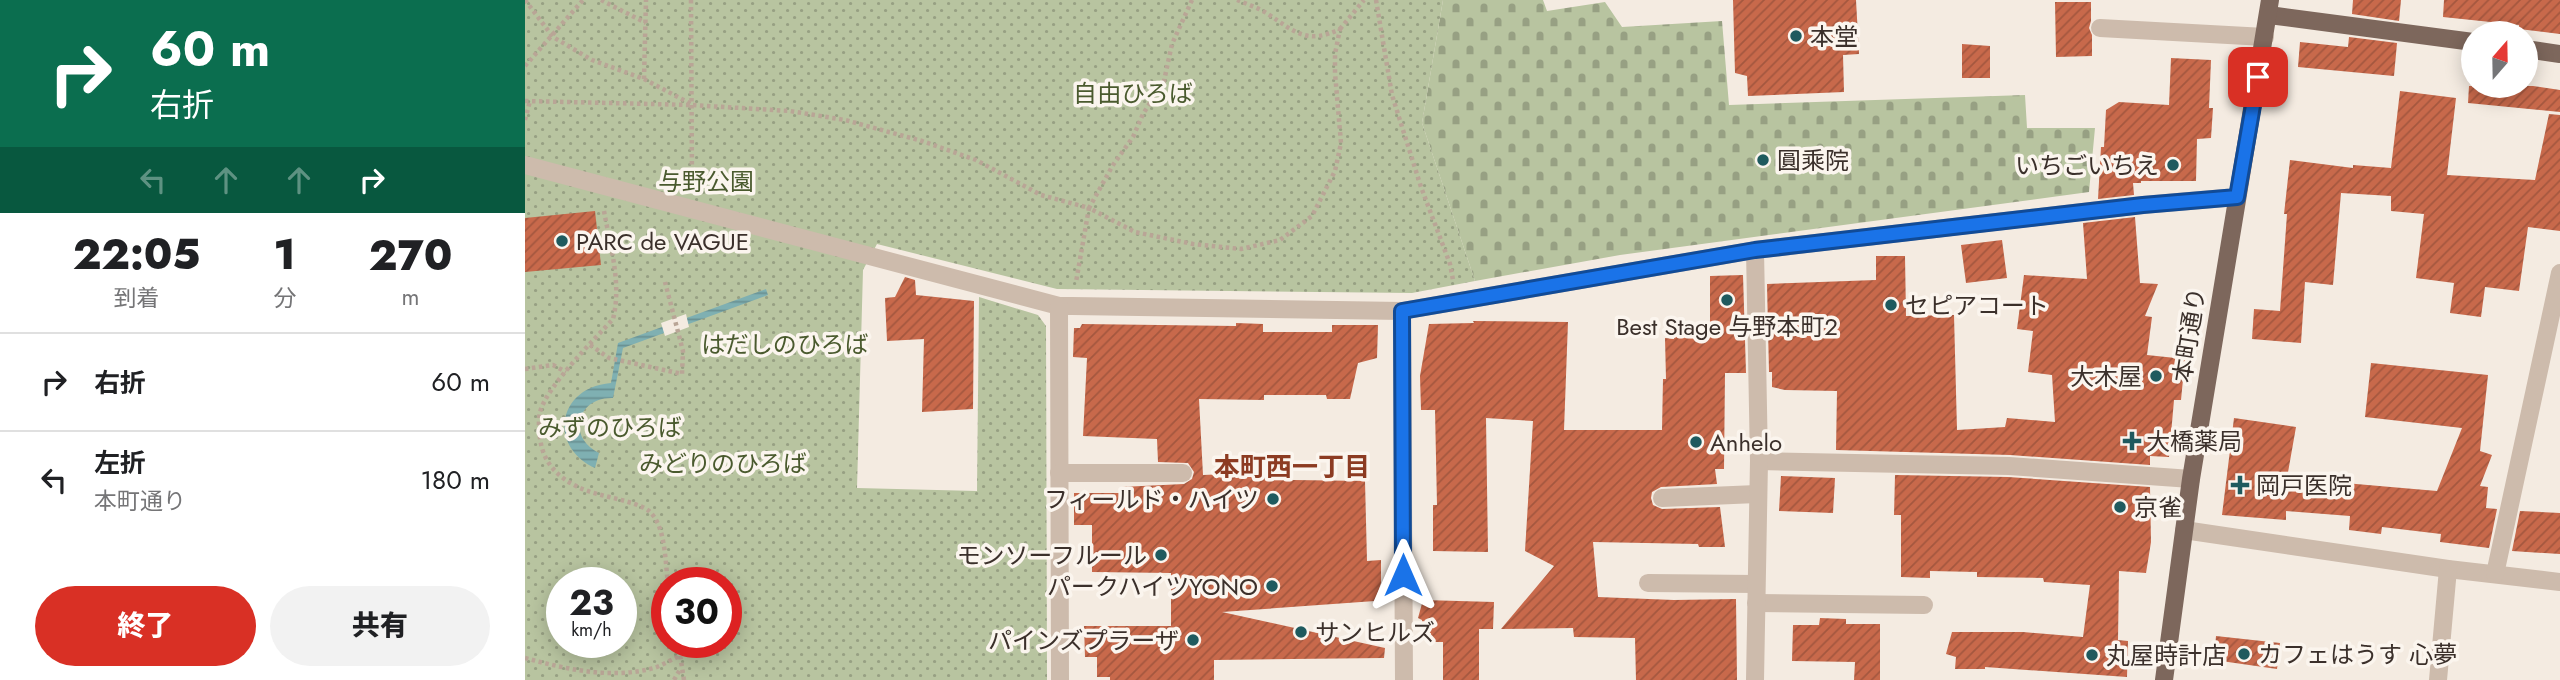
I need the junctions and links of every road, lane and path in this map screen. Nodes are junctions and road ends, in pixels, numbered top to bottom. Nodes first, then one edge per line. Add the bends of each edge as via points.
1 (526, 0) edge
2 (583, 0) edge
3 (601, 0) edge
4 (646, 0) edge
5 (691, 0) edge
6 (1192, 0) edge
7 (1237, 0) edge
8 (1364, 0) edge
9 (1376, 0) edge
10 (2270, 8) edge
11 (646, 23) junction
12 (2100, 28) dead end
13 (1340, 29) junction
14 (553, 37) junction
15 (2265, 37) junction
16 (2461, 40) edge
17 (2538, 51) edge
18 (2560, 54) edge
19 (525, 66) edge
20 (644, 79) junction
21 (527, 101) edge
22 (691, 105) junction
23 (525, 120) edge
24 (525, 165) edge
25 (692, 171) dead end
26 (600, 185) junction
27 (2237, 197) junction
28 (1089, 208) junction
29 (1755, 250) junction
30 (2560, 273) edge
31 (665, 282) dead end
32 (1076, 284) dead end
33 (1457, 302) junction
34 (1059, 306) junction
35 (1402, 311) junction
36 (2552, 344) edge
37 (590, 345) junction
38 (525, 369) edge
39 (566, 372) junction
40 (1759, 461) junction
41 (1059, 473) junction
42 (1183, 473) dead end
43 (2190, 479) junction
44 (1757, 494) junction
45 (1661, 498) dead end
46 (2184, 530) junction
47 (666, 567) edge
48 (2448, 569) junction
49 (2495, 574) junction
50 (2560, 582) edge
51 (1647, 583) dead end
52 (1756, 584) junction
53 (1756, 603) junction
54 (1924, 605) dead end
55 (525, 658) edge
56 (676, 658) edge
57 (680, 658) edge
58 (681, 667) junction
59 (674, 680) edge
60 (684, 680) edge
61 (1060, 680) edge
62 (1404, 680) edge
63 (1755, 680) edge
64 (2164, 680) edge
65 (2438, 680) edge

1 - 14 path
2 - 14 path
3 - 11 path
4 - 11 path
5 - 22 path
6 - 28 path via 1172,44 1164,81
7 - 13 path via 1297,33 1323,37
8 - 13 path
9 - 33 path via 1392,95 1450,264
10 - 15 main road, 本町通り
10 - 16 main road
11 - 20 path
12 - 15 street
13 - 28 path via 1335,73 1341,143 1335,171 1312,216 1280,240 1241,249 1193,244 1135,232
14 - 19 path
14 - 20 path via 592,60
15 - 27 main road, 本町通り
17 - 18 main road
20 - 22 path
21 - 22 path
21 - 23 path
22 - 25 path
22 - 28 path via 790,111 845,120 976,160 1041,195
24 - 26 street
26 - 34 street
26 - 37 path via 617,306 613,319
27 - 29 street
27 - 43 main road, 本町通り
28 - 32 path
29 - 33 street
29 - 40 street
30 - 36 street
31 - 37 path via 683,351 683,374 614,359
33 - 35 street
34 - 35 street
34 - 41 street
35 - 62 street
36 - 49 street
37 - 39 path
38 - 39 path via 553,365
39 - 47 path via 540,411 543,454 552,468 576,486 650,512 660,529
40 - 43 street via 2009,466
40 - 44 street
41 - 42 street
41 - 61 street
43 - 46 main road, 本町通り
44 - 45 street
44 - 52 street
46 - 48 street
46 - 64 main road, 本町通り
48 - 49 street
48 - 65 street
49 - 50 street
51 - 52 street
52 - 53 street
53 - 54 street
53 - 63 street
55 - 56 path via 578,671 621,673 652,669
57 - 58 path
58 - 59 path
58 - 60 path

